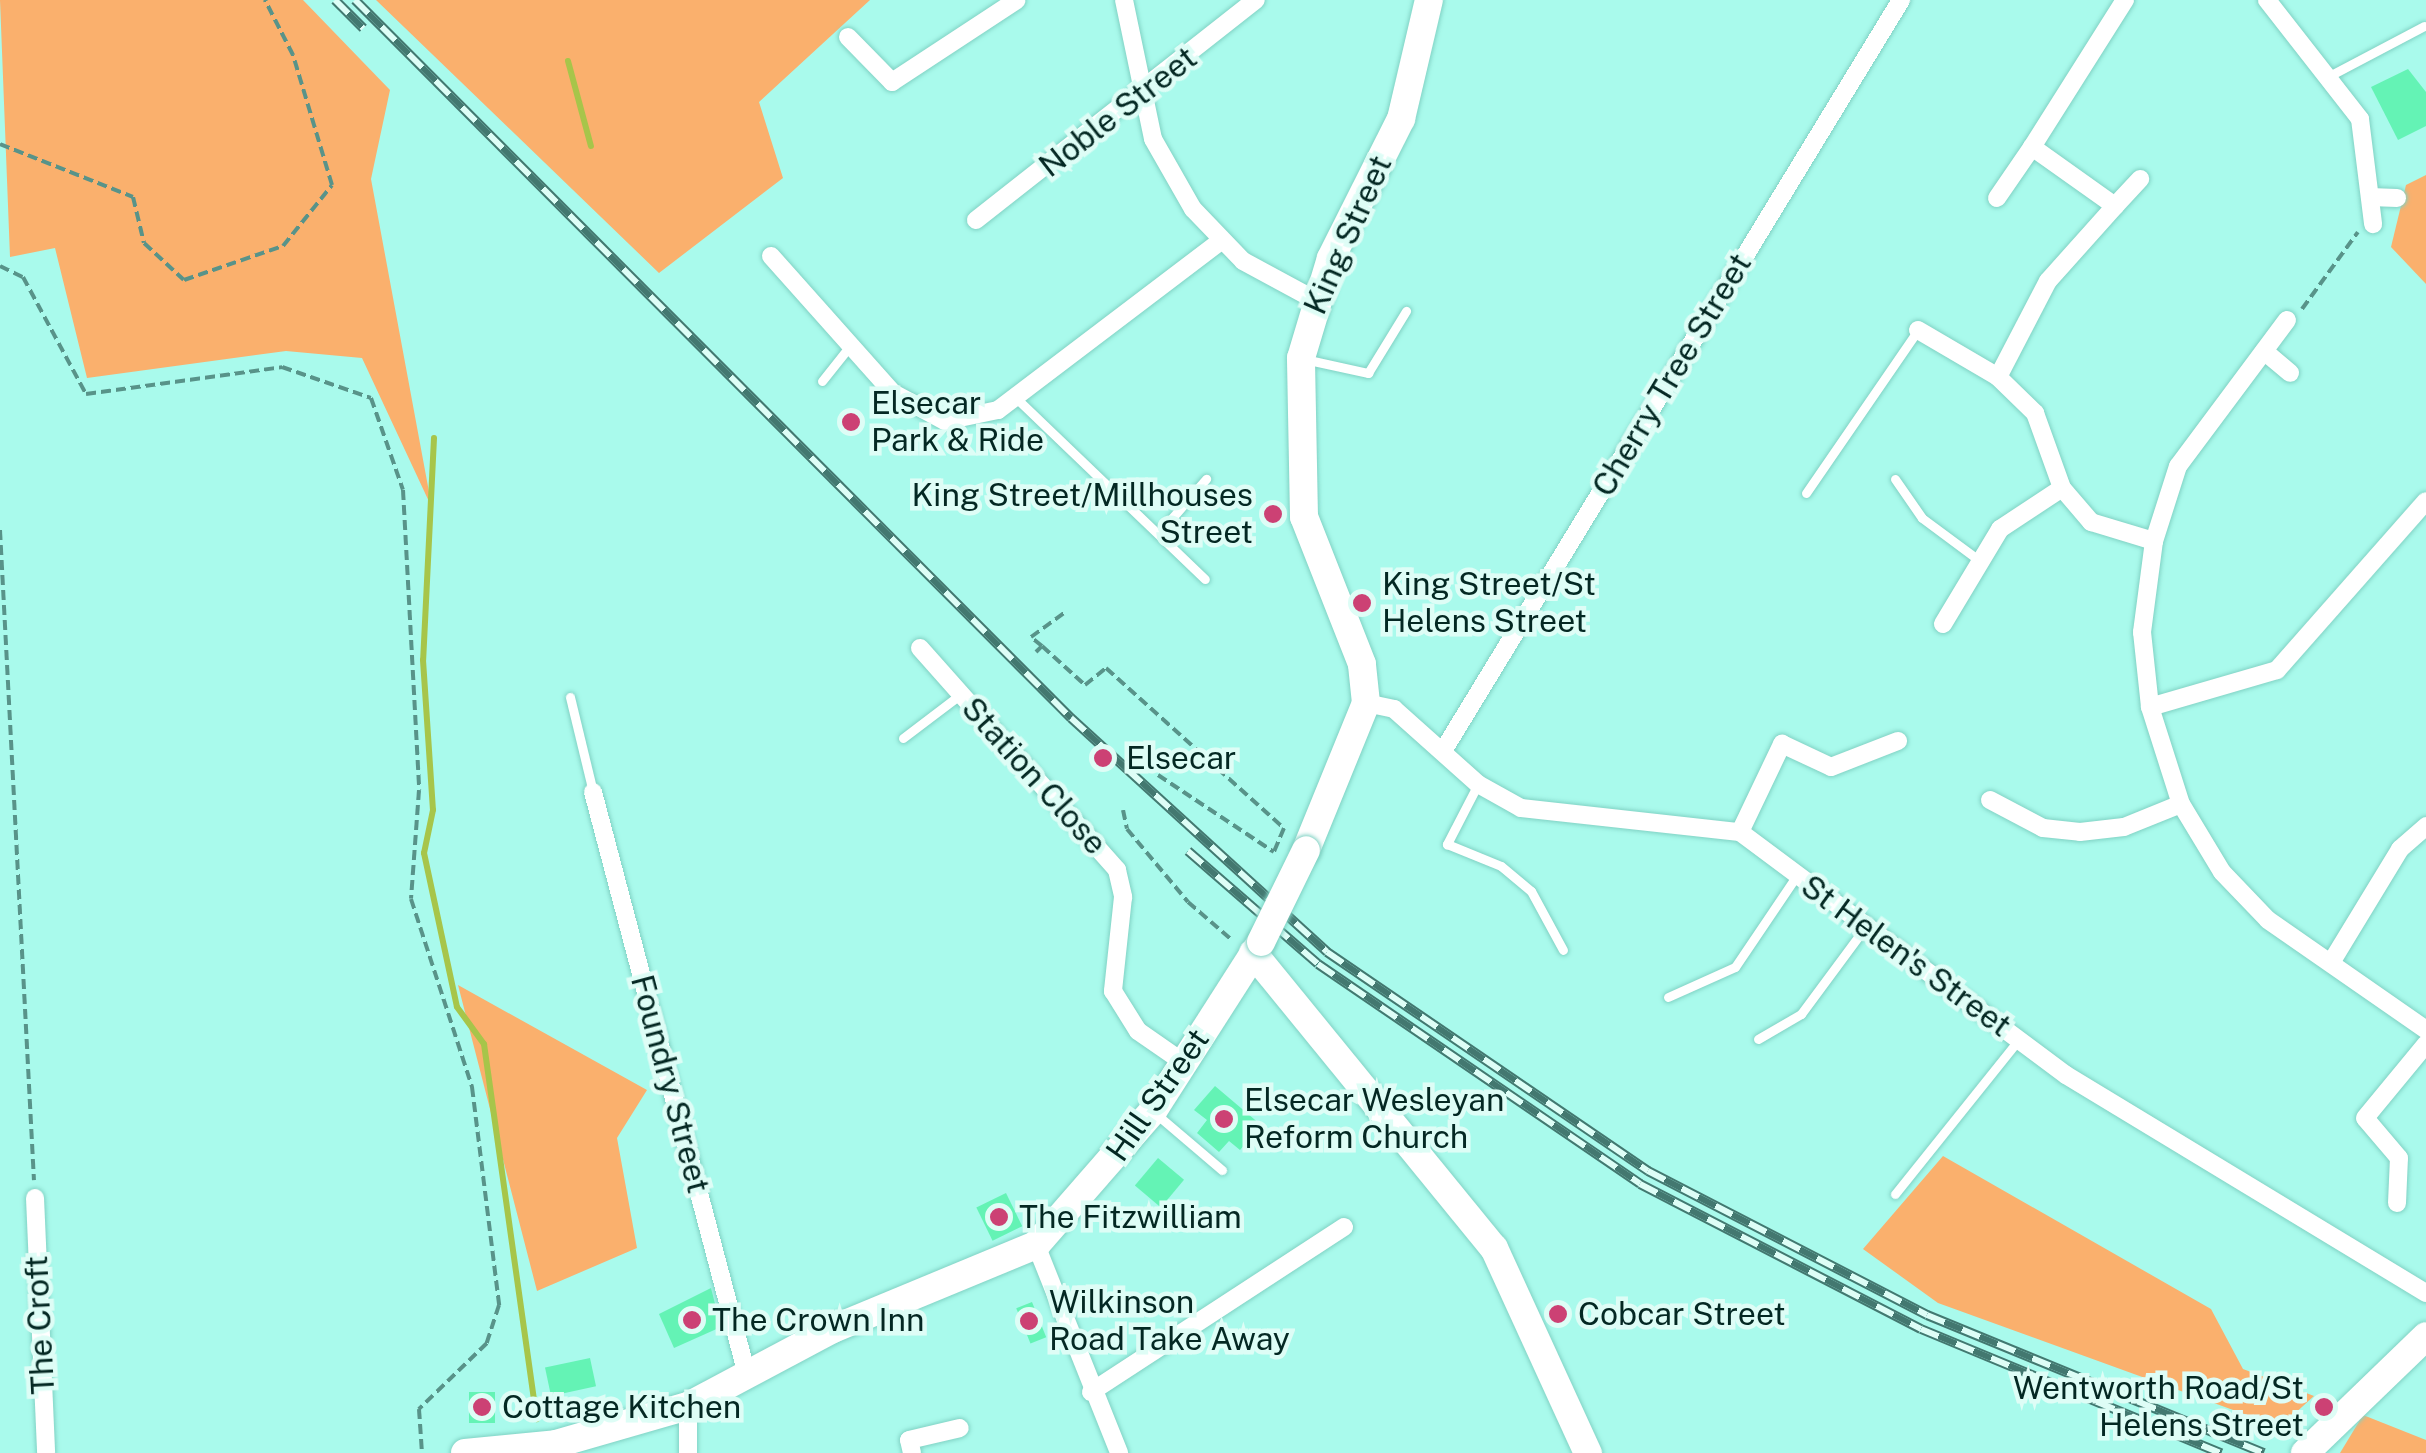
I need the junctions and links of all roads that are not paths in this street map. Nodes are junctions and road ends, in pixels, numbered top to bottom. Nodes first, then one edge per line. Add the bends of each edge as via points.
1 (1017, 0) edge
2 (1124, 0) edge
3 (1256, 0) edge
4 (1429, 0) edge
5 (1902, 0) edge
6 (2125, 0) edge
7 (2267, 0) edge
8 (2424, 26) edge
9 (848, 38) dead end
10 (2333, 74) junction
11 (1141, 98) junction
12 (2032, 147) junction
13 (2140, 179) dead end
14 (2370, 197) junction
15 (1997, 198) dead end
16 (2397, 198) dead end
17 (2115, 206) junction
18 (976, 220) dead end
19 (2373, 224) road end
20 (1221, 240) junction
21 (771, 256) dead end
22 (1315, 300) junction
23 (1406, 311) dead end
24 (2286, 320) road end
25 (1918, 330) joint
26 (849, 347) junction
27 (2264, 351) junction
28 (1300, 358) junction
29 (2290, 373) dead end
30 (1998, 377) junction
31 (822, 380) dead end
32 (1016, 397) junction
33 (1206, 479) dead end
34 (1895, 479) dead end
35 (2062, 488) junction
36 (1806, 493) dead end
37 (2426, 500) edge
38 (1159, 532) junction
39 (2154, 541) junction
40 (1980, 562) junction
41 (1206, 579) dead end
42 (1943, 624) dead end
43 (920, 648) dead end
44 (961, 694) junction
45 (570, 697) dead end
46 (1366, 703) junction
47 (2150, 706) junction
48 (903, 738) dead end
49 (1898, 740) dead end
50 (1443, 751) junction
51 (1478, 784) junction
52 (593, 792) joint
53 (1990, 800) dead end
54 (2181, 804) junction
55 (2426, 826) edge
56 (1740, 832) junction
57 (1796, 876) junction
58 (1866, 926) junction
59 (1257, 947) junction
60 (1563, 950) dead end
61 (2332, 961) junction
62 (1668, 997) dead end
63 (2426, 1030) edge
64 (1758, 1039) dead end
65 (2019, 1039) junction
66 (2426, 1044) edge
67 (1184, 1062) junction
68 (1153, 1111) junction
69 (1222, 1170) dead end
70 (1895, 1194) dead end
71 (34, 1198) road end
72 (2397, 1204) dead end
73 (1344, 1227) dead end
74 (1036, 1245) junction
75 (2426, 1292) edge
76 (2426, 1336) edge
77 (747, 1375) junction
78 (1092, 1392) junction
79 (688, 1406) junction
80 (960, 1428) dead end
81 (46, 1453) edge
82 (465, 1453) edge
83 (688, 1453) edge
84 (912, 1453) edge
85 (1119, 1453) edge
86 (1588, 1453) edge
87 (2304, 1453) edge

1 - 9 street via 980,28 952,36 892,82
2 - 11 street
3 - 11 street, Noble Street
4 - 22 main road, King Street via 1401,119
5 - 50 street, Cherry Tree Street
6 - 12 street
7 - 10 street
8 - 10 lane
10 - 14 street via 2360,119
11 - 18 street, Noble Street
11 - 20 street via 1167,168
12 - 15 street
12 - 17 street
13 - 17 street
14 - 16 street
14 - 19 street
17 - 30 street via 2048,281
20 - 22 street
20 - 32 street
21 - 26 street
22 - 28 main road, King Street
23 - 28 lane via 1368,372
24 - 27 street
25 - 30 street
25 - 36 lane
26 - 31 lane
26 - 32 street via 929,416 977,418
27 - 29 street
27 - 39 street via 2178,466
28 - 46 main road, King Street via 1304,518 1362,664
30 - 35 street via 2035,413
32 - 38 lane
33 - 38 lane
34 - 40 lane via 1922,518
35 - 39 street via 2091,522
35 - 40 street via 2000,529
37 - 47 street via 2276,670
38 - 41 lane
39 - 47 street via 2142,632
40 - 42 street
43 - 44 street, Station Close
44 - 48 lane
44 - 67 street, Station Close via 1117,870 1123,898 1110,974 1119,1006
45 - 52 lane
46 - 50 street via 1394,709
46 - 59 main road, Hill Street, bridge via 1306,850
47 - 54 street
49 - 56 street via 1831,767 1782,744
50 - 51 street
51 - 56 street via 1521,808
51 - 60 lane via 1447,844 1501,866 1531,891
52 - 77 street, Foundry Street
53 - 54 street via 2042,828 2080,832 2124,827
54 - 61 street via 2222,872 2268,920
55 - 61 street via 2400,849
56 - 57 street, St Helen's Street
57 - 58 street, St Helen's Street
57 - 62 lane via 1736,966
58 - 64 lane via 1802,1014
58 - 65 street, St Helen's Street
59 - 67 main road, Hill Street
59 - 86 main road via 1494,1248
61 - 63 street
65 - 70 lane
65 - 75 street, St Helen's Street
66 - 72 street via 2365,1118 2400,1158
67 - 68 main road, Hill Street
68 - 69 lane
68 - 74 main road, Hill Street
71 - 81 street, The Croft
73 - 78 street
74 - 77 main road, Hill Street
74 - 78 street
76 - 87 main road
77 - 79 main road, Hill Street
78 - 85 street
79 - 82 main road, Hill Street via 556,1444
79 - 83 street
80 - 84 street via 909,1440

